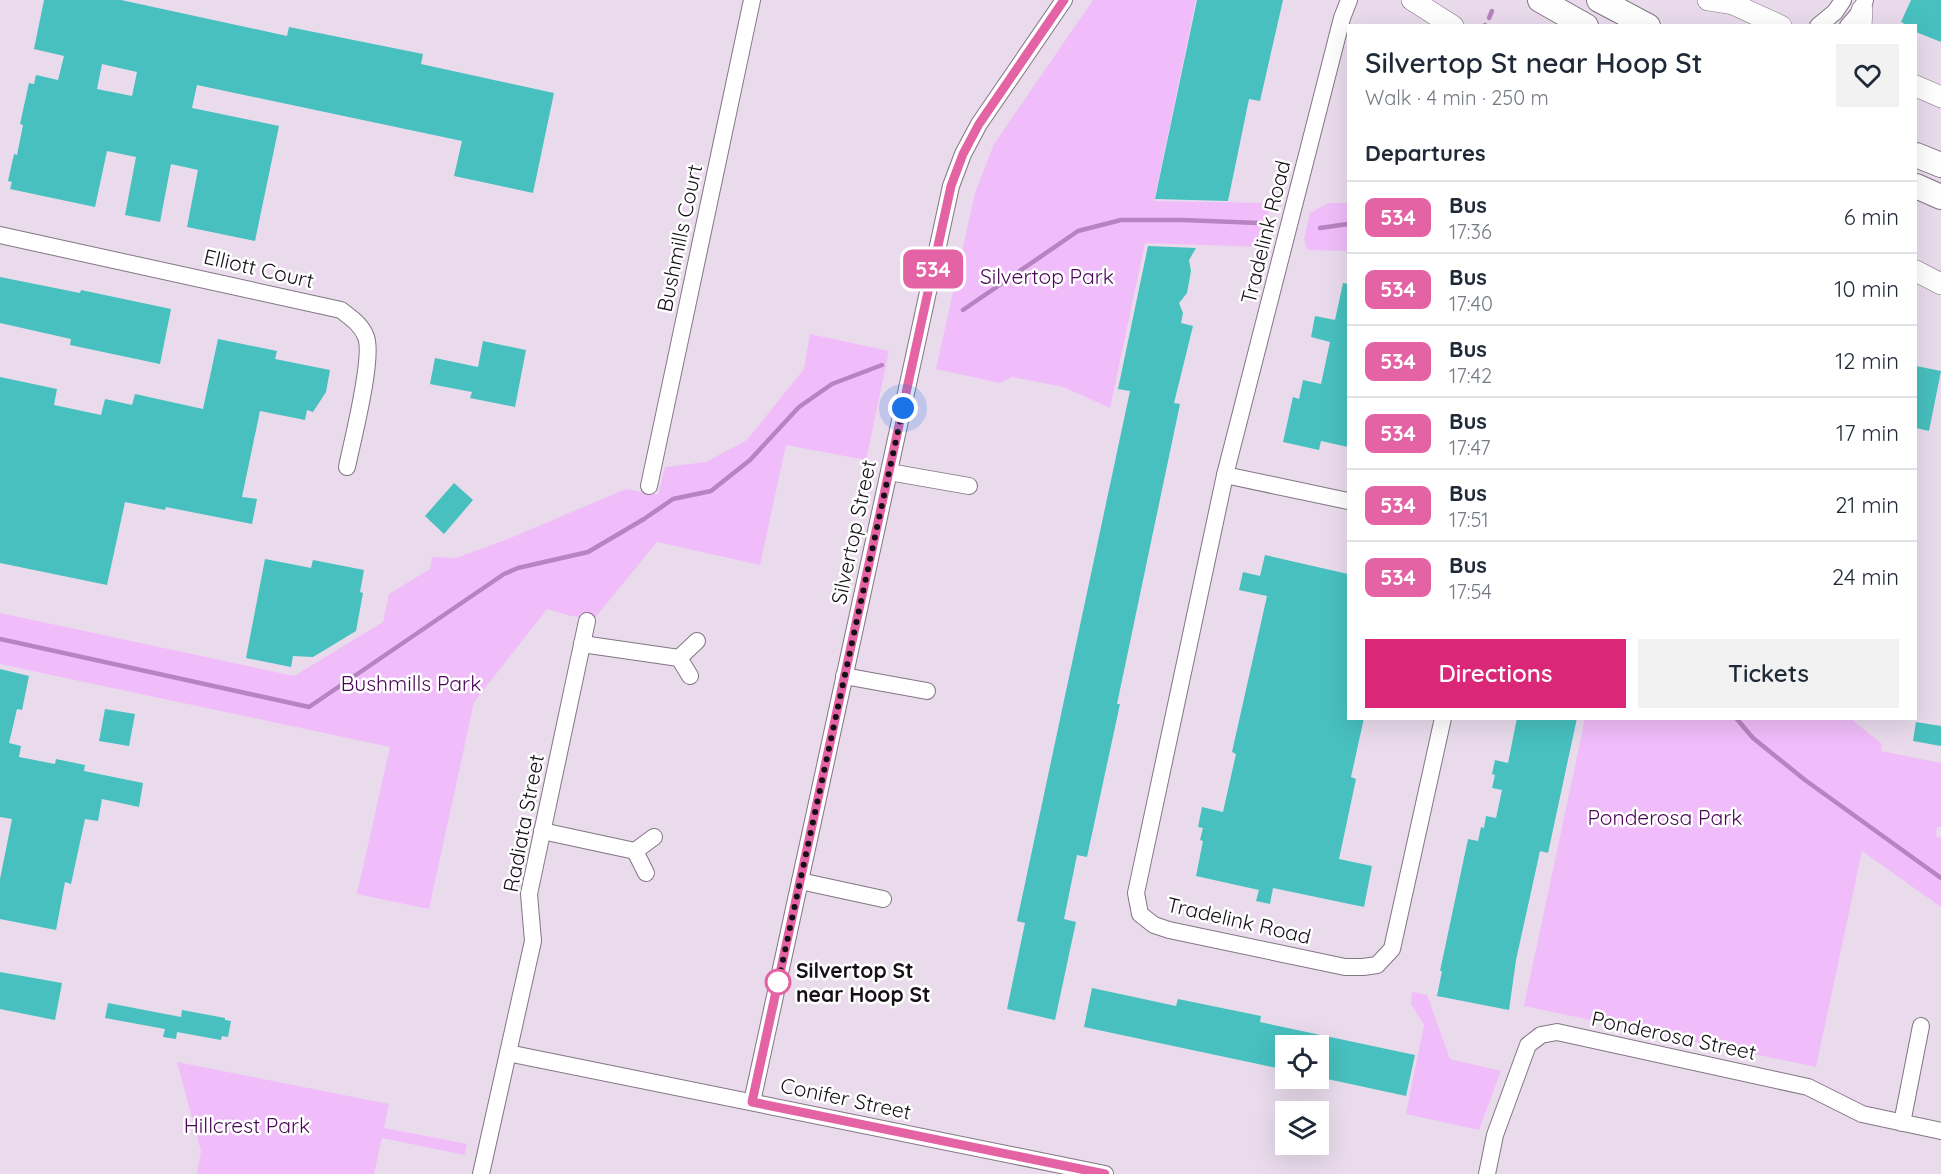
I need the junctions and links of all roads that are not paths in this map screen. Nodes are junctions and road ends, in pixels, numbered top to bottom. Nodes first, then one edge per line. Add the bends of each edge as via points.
1 (752, 0) edge
2 (1064, 0) edge
3 (1349, 0) edge
4 (1412, 0) edge
5 (1540, 0) edge
6 (1599, 0) edge
7 (1708, 0) edge
8 (1843, 0) edge
9 (1449, 24) edge
10 (1582, 24) edge
11 (1644, 24) edge
12 (1743, 24) edge
13 (1776, 24) edge
14 (1820, 24) edge
15 (1917, 86) edge
16 (1941, 98) edge
17 (1917, 154) edge
18 (1941, 165) edge
19 (1917, 186) edge
20 (1941, 197) edge
21 (0, 235) edge
22 (1917, 272) edge
23 (1941, 284) edge
24 (347, 467) dead end
25 (889, 472) junction
26 (1225, 475) junction
27 (649, 486) dead end
28 (969, 486) dead end
29 (1347, 501) edge
30 (587, 621) dead end
31 (697, 641) dead end
32 (582, 644) junction
33 (679, 658) junction
34 (690, 676) dead end
35 (844, 676) junction
36 (927, 691) dead end
37 (1443, 720) edge
38 (542, 831) junction
39 (654, 837) dead end
40 (635, 852) junction
41 (646, 873) dead end
42 (800, 881) junction
43 (884, 899) dead end
44 (1921, 1026) dead end
45 (508, 1053) junction
46 (752, 1102) junction
47 (1902, 1122) junction
48 (1941, 1131) edge
49 (481, 1174) edge
50 (1105, 1174) edge
51 (1487, 1174) edge

1 - 27 street, Bushmills Court
2 - 25 street, Silvertop Street via 979,124 951,186
3 - 26 street, Tradelink Road
4 - 9 main road
5 - 10 highway
6 - 11 highway
7 - 12 main road
7 - 13 main road via 1733,4
8 - 14 street
15 - 16 main road
17 - 18 highway
19 - 20 highway
21 - 24 street, Elliott Court via 341,310 357,322 366,339 368,362
22 - 23 main road
25 - 28 street
25 - 35 street, Silvertop Street
26 - 29 street
26 - 37 street, Tradelink Road via 1136,893 1140,914 1169,930 1345,967 1377,965 1392,949
30 - 32 street, Radiata Street
31 - 33 street
32 - 33 street
32 - 38 street, Radiata Street
33 - 34 street
35 - 36 street
35 - 42 street, Silvertop Street
38 - 40 street
38 - 45 street, Radiata Street via 529,894 532,940
39 - 40 street
40 - 41 street
42 - 43 street
42 - 46 street, Silvertop Street
44 - 47 street
45 - 46 street, Conifer Street
45 - 49 street, Radiata Street
46 - 50 street, Conifer Street
47 - 48 street, Ponderosa Street
47 - 51 street, Ponderosa Street via 1862,1114 1808,1087 1557,1032 1541,1035 1528,1044 1495,1135

